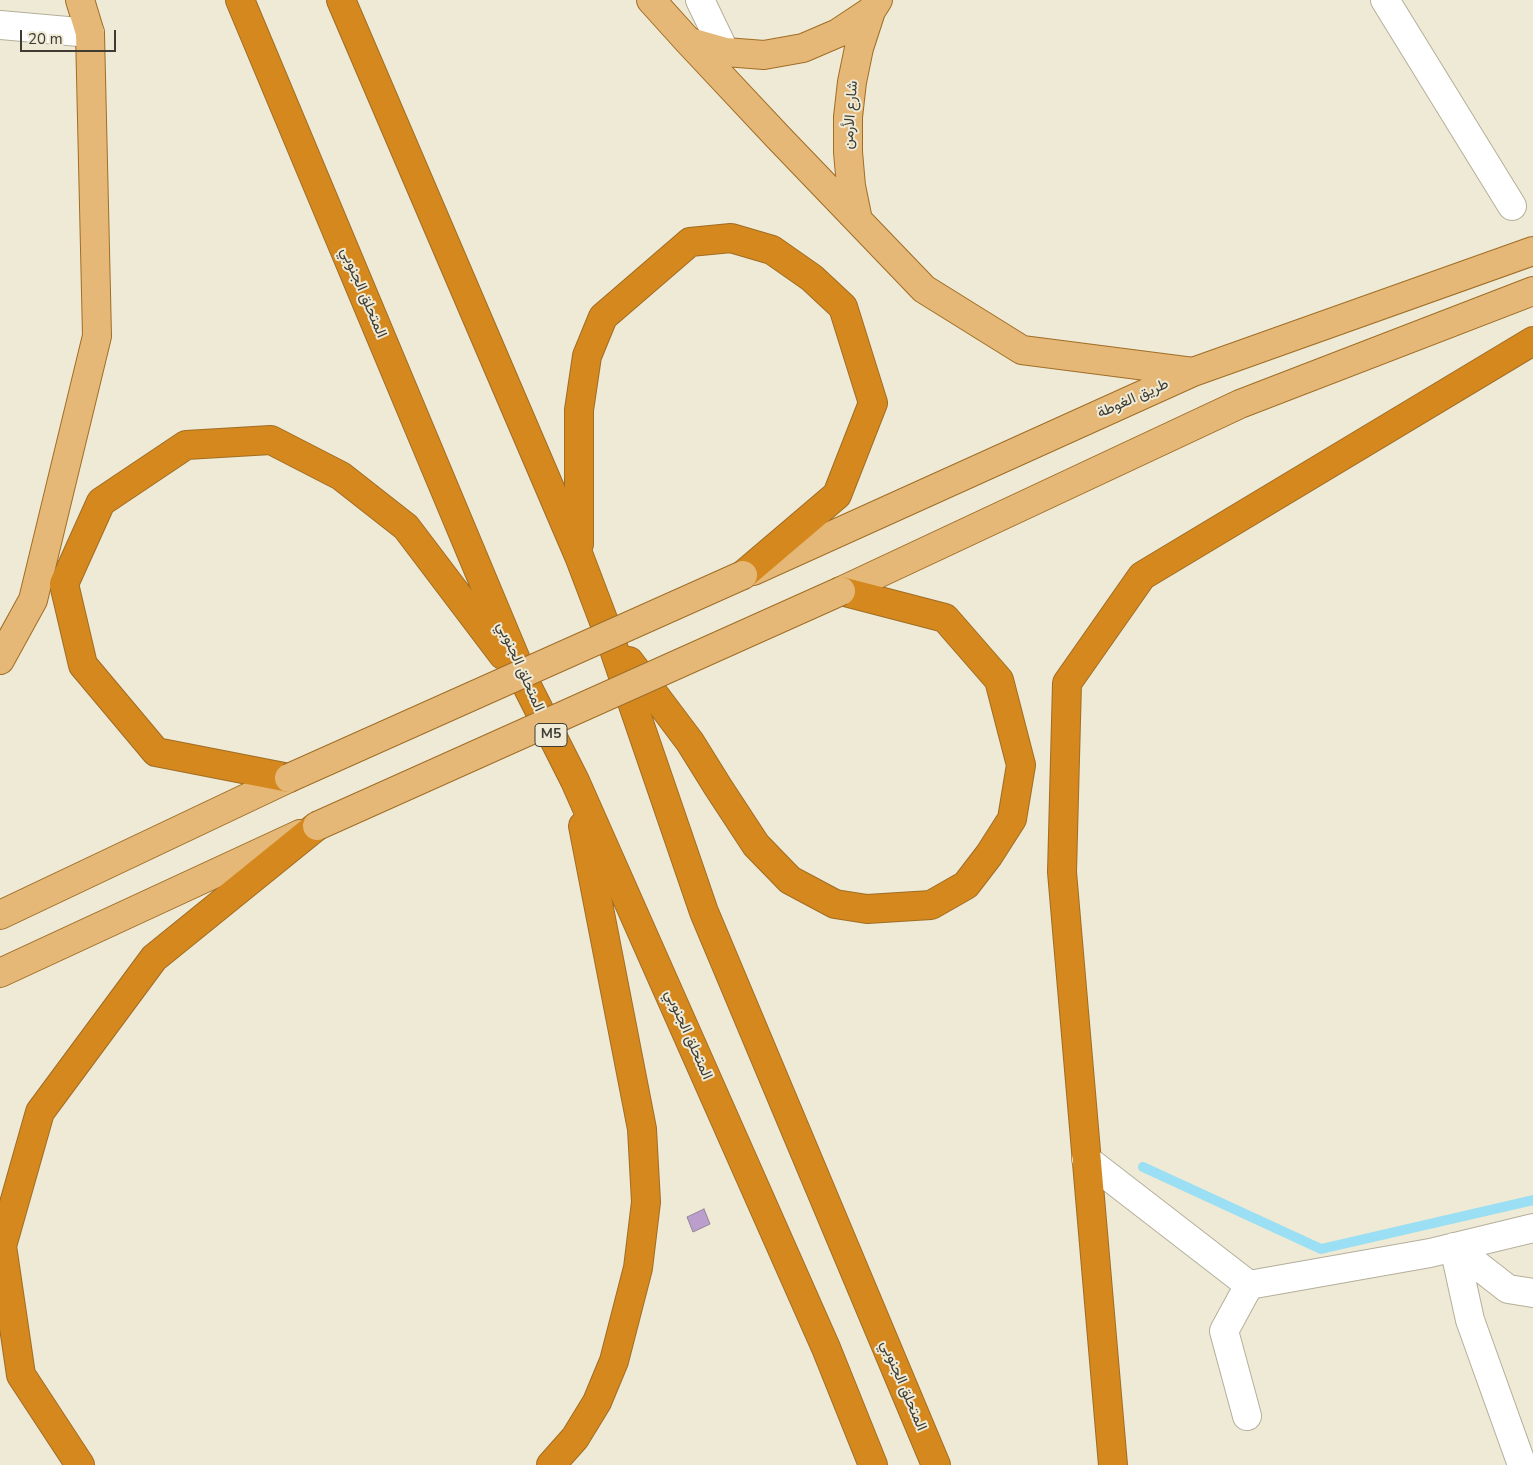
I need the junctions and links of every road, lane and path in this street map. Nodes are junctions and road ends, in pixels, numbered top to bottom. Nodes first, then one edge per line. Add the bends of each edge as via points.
1 (80, 0) edge
2 (240, 0) edge
3 (341, 0) edge
4 (651, 0) edge
5 (700, 0) edge
6 (1385, 0) edge
7 (874, 5) edge
8 (0, 25) edge
9 (90, 33) junction
10 (688, 41) junction
11 (725, 52) junction
12 (1512, 206) dead end
13 (858, 220) junction
14 (1533, 251) edge
15 (1533, 291) edge
16 (1533, 341) edge
17 (1192, 372) junction
18 (579, 556) junction
19 (744, 575) junction
20 (841, 591) junction
21 (609, 635) junction
22 (0, 660) edge
23 (527, 686) junction
24 (288, 778) junction
25 (575, 780) junction
26 (317, 826) junction
27 (0, 915) edge
28 (0, 973) edge
29 (1086, 1159) junction
30 (1533, 1228) edge
31 (1454, 1247) junction
32 (1249, 1285) junction
33 (1533, 1293) edge
34 (1247, 1416) dead end
35 (80, 1465) edge
36 (551, 1465) edge
37 (873, 1465) edge
38 (936, 1465) edge
39 (1113, 1465) edge
40 (1522, 1465) edge

1 - 9 main road
2 - 23 highway, المتحلق الجنوبي / M5
3 - 18 highway, المتحلق الجنوبي
4 - 10 main road
5 - 11 street
6 - 12 street
7 - 11 main road, شارع الأرمن via 838,33 803,48 764,54
7 - 13 main road, شارع الأرمن via 859,48 848,117 851,186
8 - 9 street
9 - 22 main road via 96,336 33,600
10 - 11 main road, شارع الأرمن
10 - 13 main road
13 - 17 main road via 924,289 1022,350
14 - 17 main road, طريق الغوطة
15 - 20 main road via 1240,404
16 - 29 highway via 1142,576 1067,683 1062,872
17 - 19 main road, طريق الغوطة
18 - 19 highway via 579,410 588,356 603,317 690,242 731,238 772,250 812,278 843,307 872,403 838,496
18 - 21 highway, المتحلق الجنوبي
19 - 21 main road, طريق الغوطة, bridge
20 - 21 highway via 945,618 999,680 1021,765 1012,819 966,885 931,905 867,909 835,904 790,880 756,845 690,742
20 - 26 main road, bridge
21 - 24 main road, طريق الغوطة, bridge
21 - 38 highway, المتحلق الجنوبي via 704,912
23 - 24 highway via 406,527 341,476 271,440 186,446 101,502 64,584 83,665 156,752
23 - 25 highway, المتحلق الجنوبي / M5
24 - 27 main road, طريق الغوطة
25 - 36 highway via 642,1129 646,1202 638,1268 614,1361 597,1402 575,1438
25 - 37 highway, المتحلق الجنوبي / M5 via 826,1348
26 - 28 main road
26 - 35 highway via 154,958 40,1112 2,1246 21,1374
29 - 32 street
29 - 39 highway
30 - 31 street
31 - 32 street
31 - 33 street via 1508,1289
31 - 40 street via 1470,1320
32 - 34 street via 1224,1331

